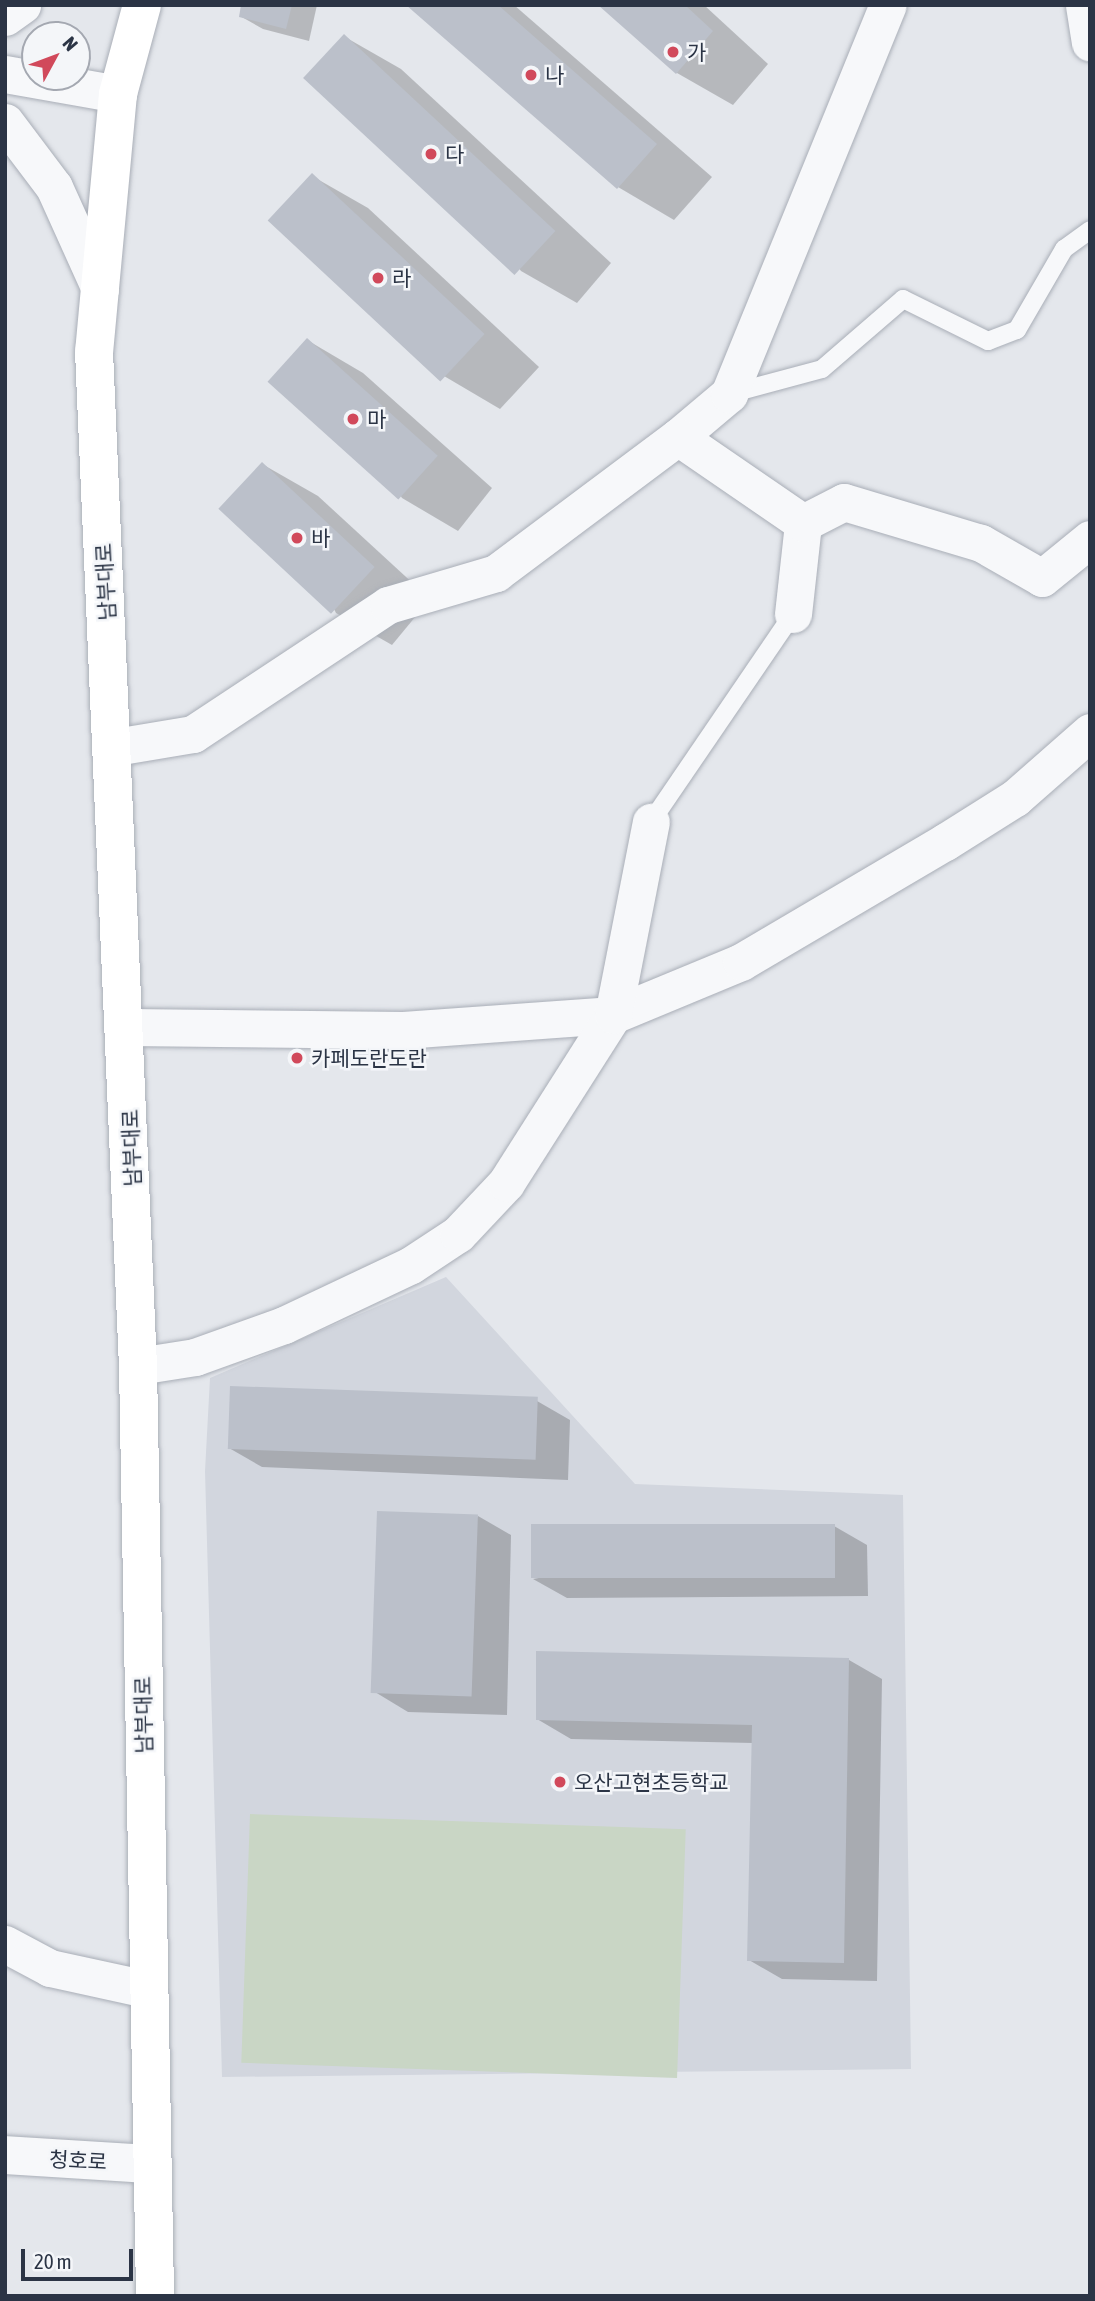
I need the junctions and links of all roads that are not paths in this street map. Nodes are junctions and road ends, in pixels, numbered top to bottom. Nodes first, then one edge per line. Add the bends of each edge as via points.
1 (22, 5) edge
2 (142, 5) edge
3 (888, 5) edge
4 (1084, 5) edge
5 (5, 17) edge
6 (1090, 43) edge
7 (5, 74) edge
8 (118, 94) junction
9 (5, 122) edge
10 (1090, 230) edge
11 (100, 289) junction
12 (729, 394) junction
13 (678, 438) junction
14 (803, 523) junction
15 (1090, 539) edge
16 (793, 614) joint
17 (1090, 732) edge
18 (115, 747) junction
19 (651, 822) joint
20 (613, 1015) junction
21 (127, 1027) junction
22 (138, 1366) junction
23 (5, 1944) edge
24 (146, 1989) junction
25 (5, 2155) edge
26 (150, 2164) junction
27 (155, 2296) edge

1 - 5 street
2 - 8 main road, 남부대로
3 - 12 street
4 - 6 street
7 - 8 street
8 - 11 main road, 남부대로
9 - 11 street via 54,187
10 - 12 lane via 1064,249 1017,330 988,341 903,299 822,369
11 - 18 main road, 남부대로 via 94,351
12 - 13 street
13 - 14 street
13 - 18 street via 496,573 388,605 193,734
14 - 15 street via 844,502 981,543 1042,578
14 - 16 street
16 - 19 lane
17 - 20 street via 1015,798 945,842 741,962
18 - 21 main road, 남부대로
19 - 20 street
20 - 21 street via 404,1030
20 - 22 street via 506,1183 458,1234 411,1265 284,1325 195,1357
21 - 22 main road, 남부대로
22 - 24 main road, 남부대로
23 - 24 street via 50,1968
24 - 26 main road, 남부대로
25 - 26 street, 청호로
26 - 27 main road, 남부대로

